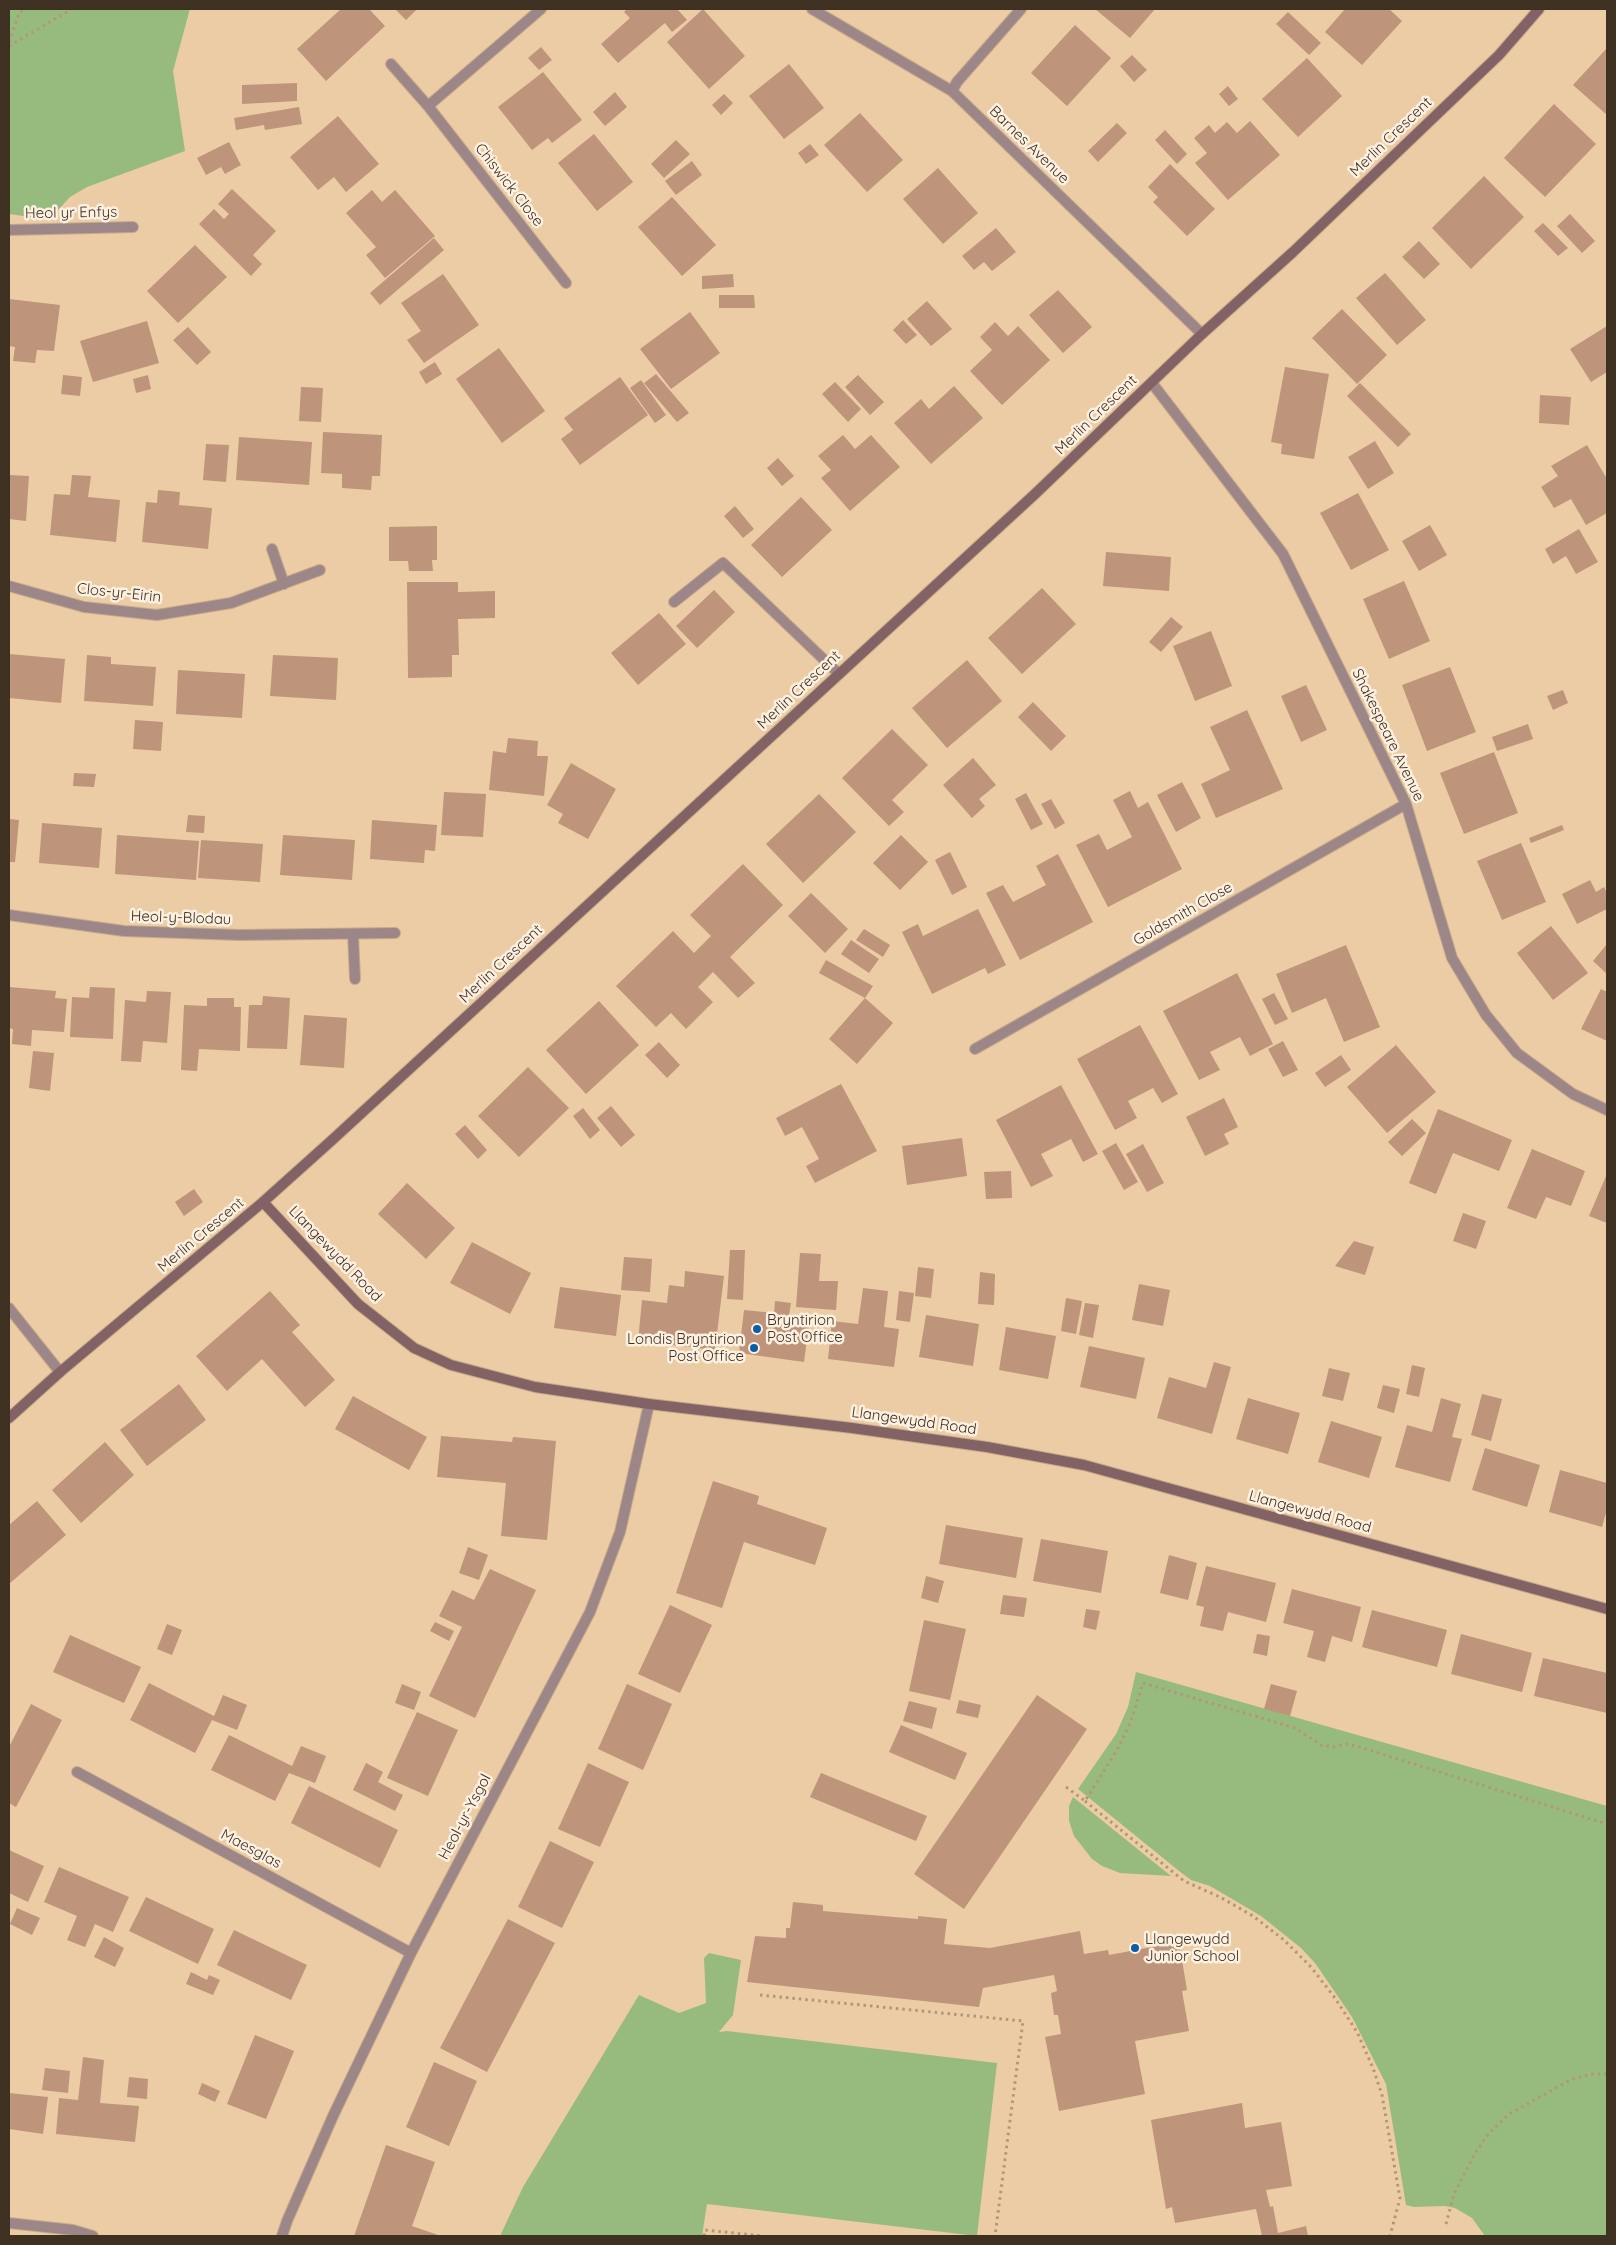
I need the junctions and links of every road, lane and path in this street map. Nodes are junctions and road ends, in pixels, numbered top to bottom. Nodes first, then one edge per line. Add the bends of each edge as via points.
1 (25, 9) edge
2 (72, 9) edge
3 (541, 9) edge
4 (812, 9) edge
5 (1021, 9) edge
6 (1539, 9) edge
7 (9, 42) edge
8 (9, 46) edge
9 (391, 64) dead end
10 (952, 91) junction
11 (428, 106) junction
12 (133, 227) dead end
13 (9, 230) edge
14 (566, 283) dead end
15 (1202, 334) junction
16 (1152, 383) junction
17 (272, 548) dead end
18 (320, 570) dead end
19 (284, 584) junction
20 (9, 586) edge
21 (674, 602) dead end
22 (839, 674) junction
23 (1406, 804) junction
24 (9, 915) edge
25 (395, 933) dead end
26 (353, 934) junction
27 (355, 979) dead end
28 (975, 1049) dead end
29 (1607, 1110) edge
30 (263, 1202) junction
31 (9, 1308) edge
32 (60, 1372) junction
33 (650, 1404) junction
34 (9, 1418) edge
35 (1607, 1609) edge
36 (77, 1772) dead end
37 (1066, 1787) dead end
38 (1085, 1801) junction
39 (1607, 1824) edge
40 (411, 1953) junction
41 (760, 1995) dead end
42 (1607, 2074) edge
43 (9, 2222) edge
44 (1446, 2224) dead end
45 (72, 2233) edge
46 (93, 2236) edge
47 (282, 2236) edge
48 (704, 2236) edge
49 (764, 2236) edge
50 (995, 2236) edge
51 (1390, 2236) edge

1 - 7 path via 19,14
2 - 8 path
3 - 11 street
4 - 10 street, Barnes Avenue
5 - 10 street
6 - 15 street, Merlin Crescent via 1499,55 1293,252
9 - 11 street, Chiswick Close
10 - 15 street, Barnes Avenue
11 - 14 street, Chiswick Close
12 - 13 street, Heol yr Enfys
15 - 16 street, Merlin Crescent
16 - 22 street, Merlin Crescent
16 - 23 street, Shakespeare Avenue via 1282,554
17 - 19 street
18 - 19 street, Clos-yr-Eirin
19 - 20 street, Clos-yr-Eirin via 231,604 157,616 84,607
21 - 22 street via 723,563
22 - 30 street, Merlin Crescent
23 - 28 street, Goldsmith Close
23 - 29 street, Shakespeare Avenue via 1452,958 1486,1015 1517,1053 1573,1094
24 - 26 street, Heol-y-Blodau via 124,931
25 - 26 street, Heol-y-Blodau
26 - 27 street
30 - 32 street, Merlin Crescent
30 - 33 street, Llangewydd Road via 358,1304 414,1348 451,1365 535,1387
31 - 32 street
32 - 34 street, Merlin Crescent
33 - 35 street, Llangewydd Road via 958,1443 1084,1465
33 - 40 street, Heol-yr-Ysgol via 620,1532 590,1612
36 - 40 street, Maesglas
37 - 38 path
38 - 39 path via 1130,1724 1143,1683 1295,1728 1321,1745 1356,1746
38 - 51 path via 1184,1882 1253,1916 1284,1940 1335,1998 1357,2032 1382,2095 1400,2198
40 - 47 street, Heol-yr-Ysgol via 333,2116
41 - 50 path via 1023,2021
42 - 44 path via 1572,2079 1509,2114 1474,2155 1454,2194
43 - 45 street
45 - 46 street
48 - 49 path via 705,2230

